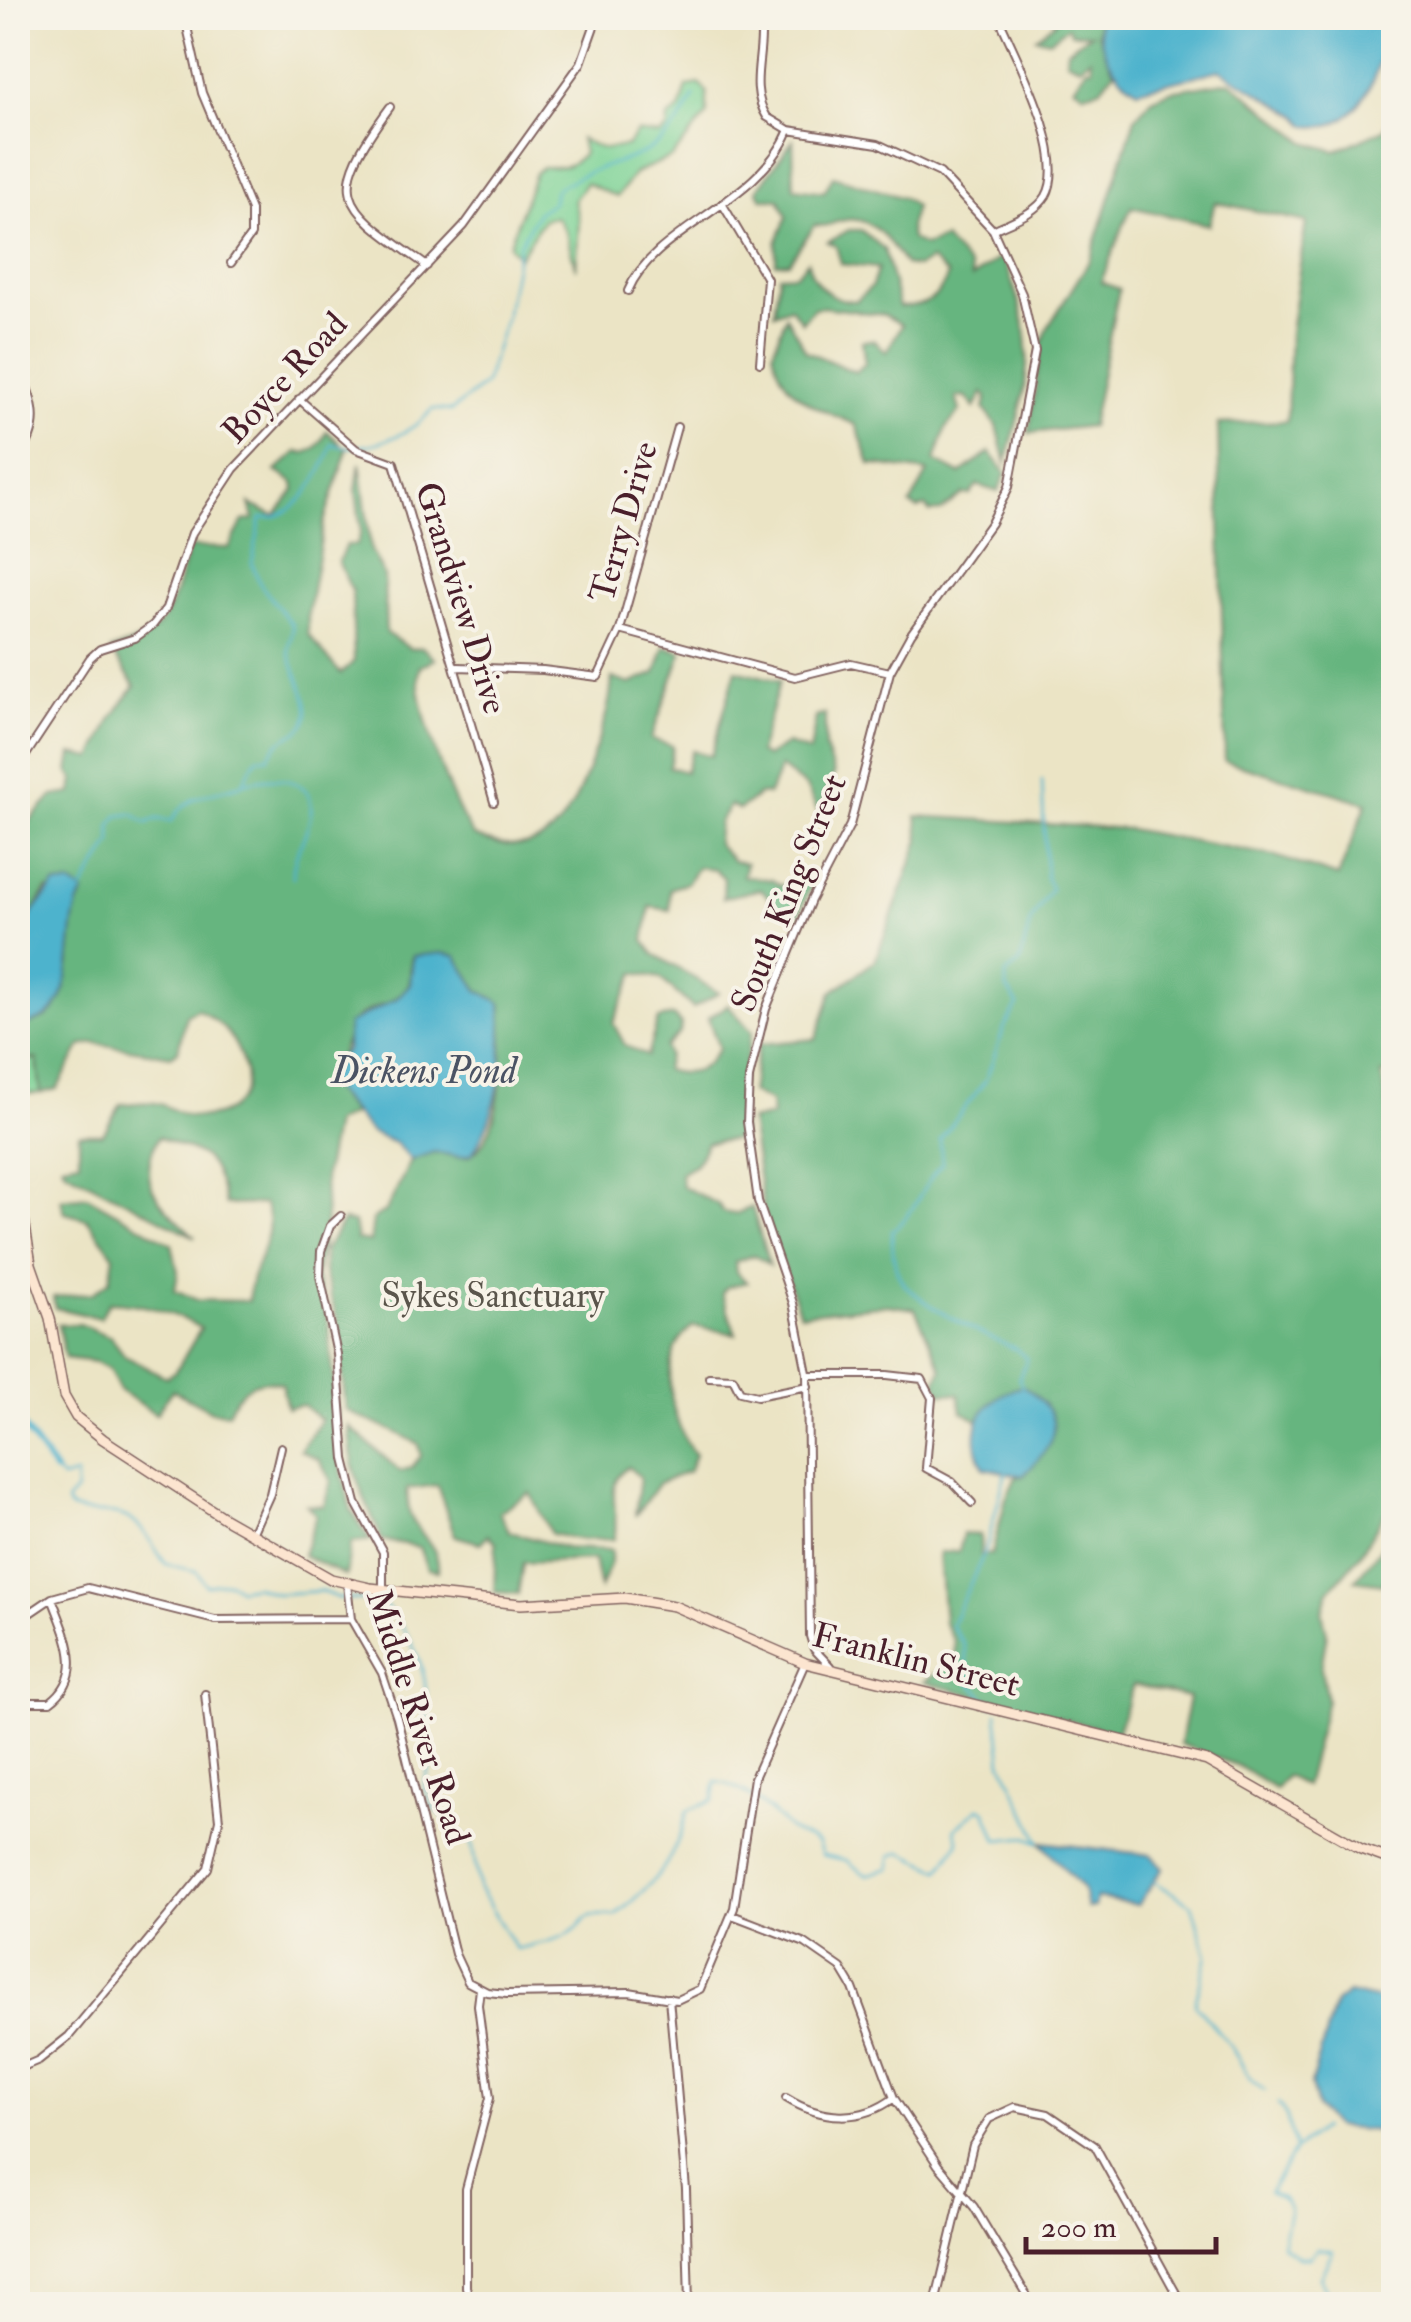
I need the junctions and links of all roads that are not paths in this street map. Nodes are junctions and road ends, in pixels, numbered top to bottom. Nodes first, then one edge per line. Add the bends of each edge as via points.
1 (159, 18) edge
2 (201, 18) edge
3 (597, 18) edge
4 (760, 18) edge
5 (998, 18) edge
6 (185, 19) edge
7 (390, 107) dead end
8 (788, 130) junction
9 (723, 205) junction
10 (993, 230) junction
11 (232, 263) dead end
12 (427, 266) junction
13 (628, 291) dead end
14 (18, 362) edge
15 (760, 362) dead end
16 (299, 399) junction
17 (677, 427) dead end
18 (18, 460) edge
19 (620, 630) junction
20 (458, 668) junction
21 (890, 672) junction
22 (18, 767) edge
23 (494, 802) dead end
24 (18, 1182) edge
25 (341, 1216) dead end
26 (807, 1375) junction
27 (709, 1377) dead end
28 (808, 1386) junction
29 (282, 1447) dead end
30 (972, 1503) dead end
31 (252, 1534) junction
32 (346, 1588) junction
33 (383, 1590) junction
34 (52, 1598) junction
35 (351, 1618) junction
36 (18, 1621) edge
37 (804, 1664) junction
38 (834, 1670) junction
39 (204, 1694) dead end
40 (18, 1702) edge
41 (1394, 1861) edge
42 (732, 1915) junction
43 (480, 1990) junction
44 (668, 1998) junction
45 (18, 2068) edge
46 (786, 2098) dead end
47 (894, 2098) junction
48 (962, 2194) junction
49 (472, 2304) edge
50 (689, 2304) edge
51 (935, 2304) edge
52 (1032, 2304) edge
53 (1182, 2304) edge

1 - 6 street
2 - 6 street
3 - 12 street, Boyce Road via 581,63 464,226
4 - 8 street via 757,97 767,117
5 - 10 street via 1040,114 1051,172 1040,204
6 - 11 street via 202,93 251,210 251,235
7 - 12 street via 352,161 347,188 369,224
8 - 9 street via 772,161
8 - 10 street, South King Street via 878,144 922,162 956,187
9 - 13 street via 650,262
9 - 15 street via 767,279
10 - 21 street, South King Street via 1034,334 1018,458 999,508
12 - 16 street, Boyce Road
14 - 18 street via 35,420
16 - 20 street, Grandview Drive via 356,449 394,463
16 - 22 street, Boyce Road via 222,486 192,534 166,608 135,638 90,658
17 - 19 street, Terry Drive
19 - 20 street, Terry Drive via 598,677
19 - 21 street via 795,677 851,663
20 - 23 street, Grandview Drive
21 - 26 street, South King Street via 850,825 810,900 766,1009 746,1103 758,1201 793,1303
24 - 31 main road, Middle River Road via 31,1264 69,1406 103,1439
25 - 33 street via 330,1226 320,1276 337,1354 345,1458 356,1503 383,1552
26 - 28 street, South King Street
26 - 30 street via 922,1380 932,1398 926,1468
27 - 28 street via 733,1378 751,1396
28 - 38 street, South King Street via 810,1636
29 - 31 street
31 - 32 main road, Middle River Road
32 - 33 main road, Franklin Street
32 - 35 street, Middle River Road
33 - 37 main road, Franklin Street via 521,1604 658,1602
34 - 35 street via 88,1588 215,1620
34 - 36 street
34 - 40 street via 70,1650 69,1682 50,1702
35 - 43 street, Middle River Road via 388,1690 456,1954 468,1982
37 - 38 main road, Franklin Street
37 - 42 street via 760,1760
38 - 41 main road, Franklin Street via 1207,1761
39 - 45 street via 219,1820 208,1868 69,2036
42 - 44 street via 700,1989 684,1999
42 - 47 street via 805,1943 840,1968
43 - 44 street
43 - 49 street via 490,2098 466,2189 466,2287
44 - 50 street
46 - 47 street via 843,2116
47 - 48 street
48 - 51 street
48 - 52 street
48 - 53 street via 972,2145 989,2119 1015,2107 1048,2114 1087,2138 1103,2157

